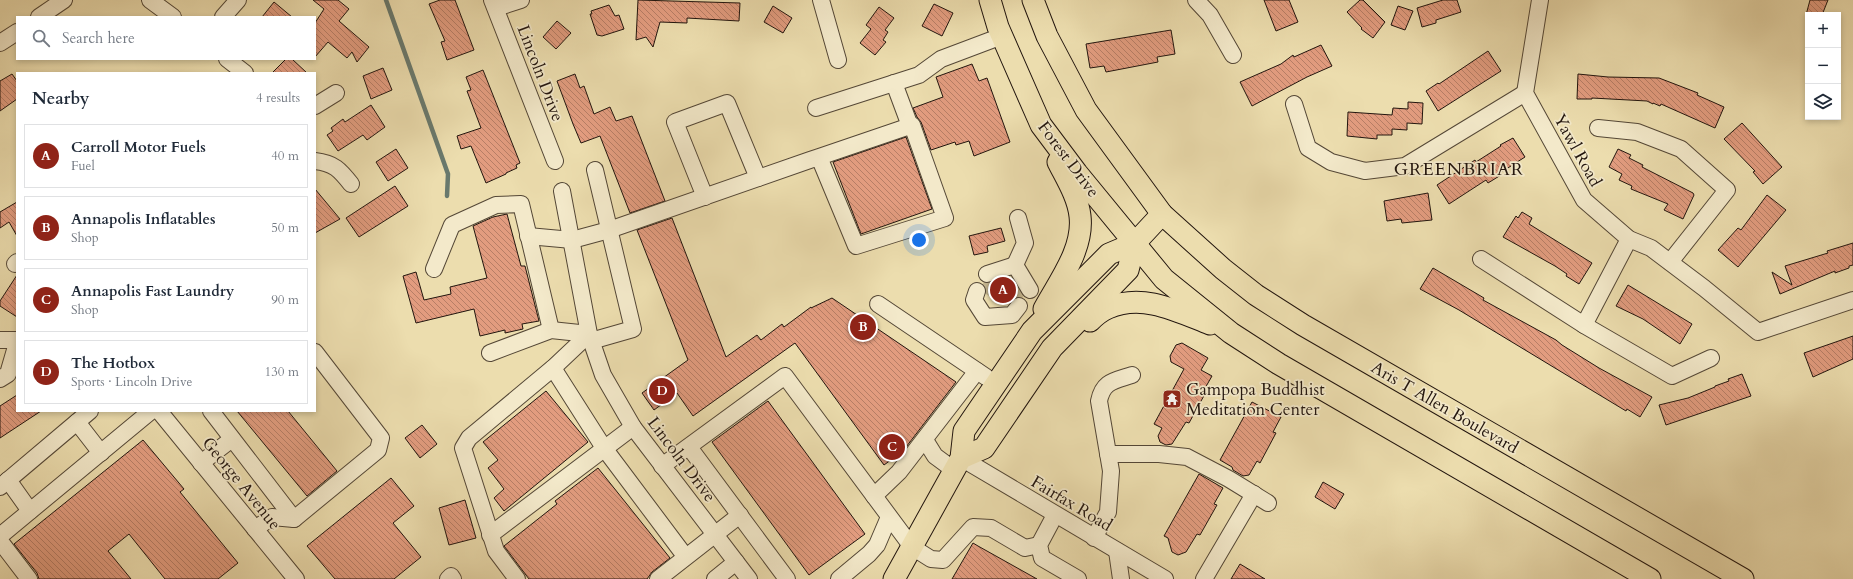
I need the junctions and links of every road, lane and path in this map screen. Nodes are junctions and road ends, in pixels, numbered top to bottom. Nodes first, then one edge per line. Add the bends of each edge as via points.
1 (64, 0) edge
2 (150, 0) edge
3 (238, 0) edge
4 (521, 0) edge
5 (821, 0) edge
6 (990, 0) edge
7 (1033, 0) edge
8 (1196, 0) edge
9 (1540, 0) edge
10 (494, 4) edge
11 (40, 16) edge
12 (172, 16) edge
13 (224, 16) edge
14 (16, 33) edge
15 (1002, 36) junction
16 (0, 43) edge
17 (1233, 55) dead end
18 (228, 60) edge
19 (838, 60) dead end
20 (244, 72) edge
21 (894, 83) junction
22 (336, 93) dead end
23 (1525, 93) junction
24 (1294, 104) dead end
25 (316, 105) edge
26 (816, 108) dead end
27 (1041, 125) junction
28 (910, 126) junction
29 (1598, 128) dead end
30 (818, 157) junction
31 (316, 161) edge
32 (555, 161) dead end
33 (595, 170) dead end
34 (758, 178) junction
35 (351, 184) dead end
36 (562, 191) dead end
37 (705, 197) junction
38 (1162, 214) junction
39 (1018, 218) dead end
40 (609, 230) junction
41 (528, 236) junction
42 (1629, 239) junction
43 (572, 240) junction
44 (1135, 243) junction
45 (1481, 259) dead end
46 (1670, 262) junction
47 (1015, 264) junction
48 (434, 269) dead end
49 (992, 276) tunnel mouth
50 (1025, 288) dead end
51 (982, 293) tunnel mouth
52 (1853, 300) edge
53 (878, 304) dead end
54 (1015, 305) tunnel mouth
55 (1584, 325) junction
56 (551, 330) junction
57 (1032, 330) junction
58 (1231, 333) junction
59 (590, 338) junction
60 (0, 340) edge
61 (16, 340) edge
62 (16, 346) edge
63 (1052, 348) junction
64 (316, 353) edge
65 (490, 353) dead end
66 (1711, 358) dead end
67 (553, 368) junction
68 (978, 371) junction
69 (1132, 375) dead end
70 (0, 379) edge
71 (996, 384) junction
72 (89, 412) edge
73 (150, 412) edge
74 (160, 412) edge
75 (212, 412) edge
76 (77, 422) junction
77 (633, 426) junction
78 (232, 439) junction
79 (925, 440) junction
80 (689, 446) junction
81 (604, 448) junction
82 (101, 453) junction
83 (1108, 454) junction
84 (201, 463) junction
85 (958, 464) junction
86 (662, 466) junction
87 (4, 483) edge
88 (1254, 494) junction
89 (874, 496) junction
90 (1268, 503) dead end
91 (30, 511) junction
92 (740, 515) junction
93 (1056, 515) junction
94 (889, 517) junction
95 (294, 519) junction
96 (255, 529) junction
97 (490, 535) junction
98 (716, 535) junction
99 (0, 536) edge
100 (1094, 538) junction
101 (0, 541) edge
102 (1039, 546) junction
103 (912, 547) junction
104 (1117, 551) junction
105 (685, 556) junction
106 (736, 562) junction
107 (29, 579) edge
108 (296, 579) edge
109 (448, 579) edge
110 (453, 579) edge
111 (517, 579) edge
112 (658, 579) edge
113 (715, 579) edge
114 (749, 579) edge
115 (787, 579) edge
116 (839, 579) edge
117 (894, 579) edge
118 (1078, 579) edge
119 (1121, 579) edge
120 (1165, 579) edge
121 (1204, 579) edge
122 (1650, 579) edge
123 (1742, 579) edge

1 - 11 street
2 - 12 street
3 - 13 street
4 - 10 street
5 - 19 street
6 - 15 main road, Forest Drive
7 - 38 main road via 1047,36 1086,110
8 - 17 street via 1210,15
9 - 23 street
10 - 32 street, Lincoln Drive
14 - 16 street
15 - 21 street via 941,59 919,75
15 - 27 main road, Forest Drive
18 - 20 street
21 - 26 street
21 - 28 street
22 - 25 street
23 - 24 street via 1405,166 1365,171 1331,162 1308,148
23 - 42 street, Yawl Road via 1584,200
27 - 44 main road, Forest Drive
27 - 57 main road via 1076,199 1080,215 1080,234 1074,256
28 - 30 street
28 - 30 street via 912,125 945,218 856,246
29 - 46 street via 1637,132 1681,149 1728,190
30 - 34 street
31 - 35 street via 325,162 339,169
33 - 40 street
34 - 37 street
34 - 37 street via 727,103 675,122
36 - 43 street, Lincoln Drive
37 - 40 street
38 - 44 main road
38 - 123 main road, Aris T Allen Boulevard via 1256,295 1303,325
39 - 47 street via 1025,242
40 - 43 street
40 - 59 street via 633,329
41 - 43 street
41 - 48 street via 521,204 496,205 452,225
41 - 56 street
42 - 46 street, Yawl Road via 1651,248
42 - 55 street
43 - 59 street, Lincoln Drive
44 - 57 main road via 1109,254
44 - 58 main road via 1164,279
44 - 63 main road via 1128,270
45 - 55 street
46 - 52 street, Yawl Road via 1758,332
47 - 49 street
47 - 50 street
51 - 54 street via 974,300 985,317 1012,315
53 - 68 street
55 - 66 street via 1672,376
56 - 59 street
56 - 65 street
57 - 71 main road
58 - 63 main road via 1171,308 1149,303 1123,303 1106,308
58 - 122 main road via 1279,364
59 - 67 street
59 - 77 street, Lincoln Drive via 603,375
60 - 61 street
62 - 70 street via 8,374
63 - 85 main road via 984,448
64 - 95 street via 381,438 378,450
67 - 81 street
67 - 97 street via 469,438 463,448
68 - 71 street
68 - 79 street
69 - 83 street via 1107,384 1101,390 1099,401
71 - 85 main road via 964,431
72 - 76 street
73 - 82 street
74 - 84 street, George Avenue
75 - 78 street
76 - 82 street
76 - 87 street
77 - 81 street
77 - 86 street, Lincoln Drive
78 - 84 street
78 - 95 street
79 - 85 street, Fairfax Road via 935,456
79 - 89 street via 899,472
80 - 86 street
80 - 89 street via 785,376
80 - 92 street
81 - 97 street
81 - 105 street
82 - 91 street
83 - 88 street via 1187,457
83 - 100 street via 1111,471 1108,512
84 - 96 street, George Avenue
85 - 93 street, Fairfax Road
85 - 103 main road
86 - 98 street, Lincoln Drive
87 - 91 street
88 - 90 street
88 - 121 street
89 - 94 street
91 - 99 street
92 - 98 street
92 - 115 street
93 - 100 street, Fairfax Road
93 - 102 street
94 - 103 street
94 - 116 street via 870,554
95 - 96 street via 272,517
96 - 108 street, George Avenue
97 - 111 street via 496,552
98 - 105 street
98 - 106 street, Lincoln Drive
100 - 104 street, Fairfax Road
101 - 107 street
102 - 103 street via 1025,548 991,528 973,527 943,560 931,559
102 - 118 street via 1042,558
103 - 117 main road
104 - 119 street
104 - 120 street, Fairfax Road
105 - 112 street
106 - 113 street
106 - 114 street, Lincoln Drive
109 - 110 street via 451,576

